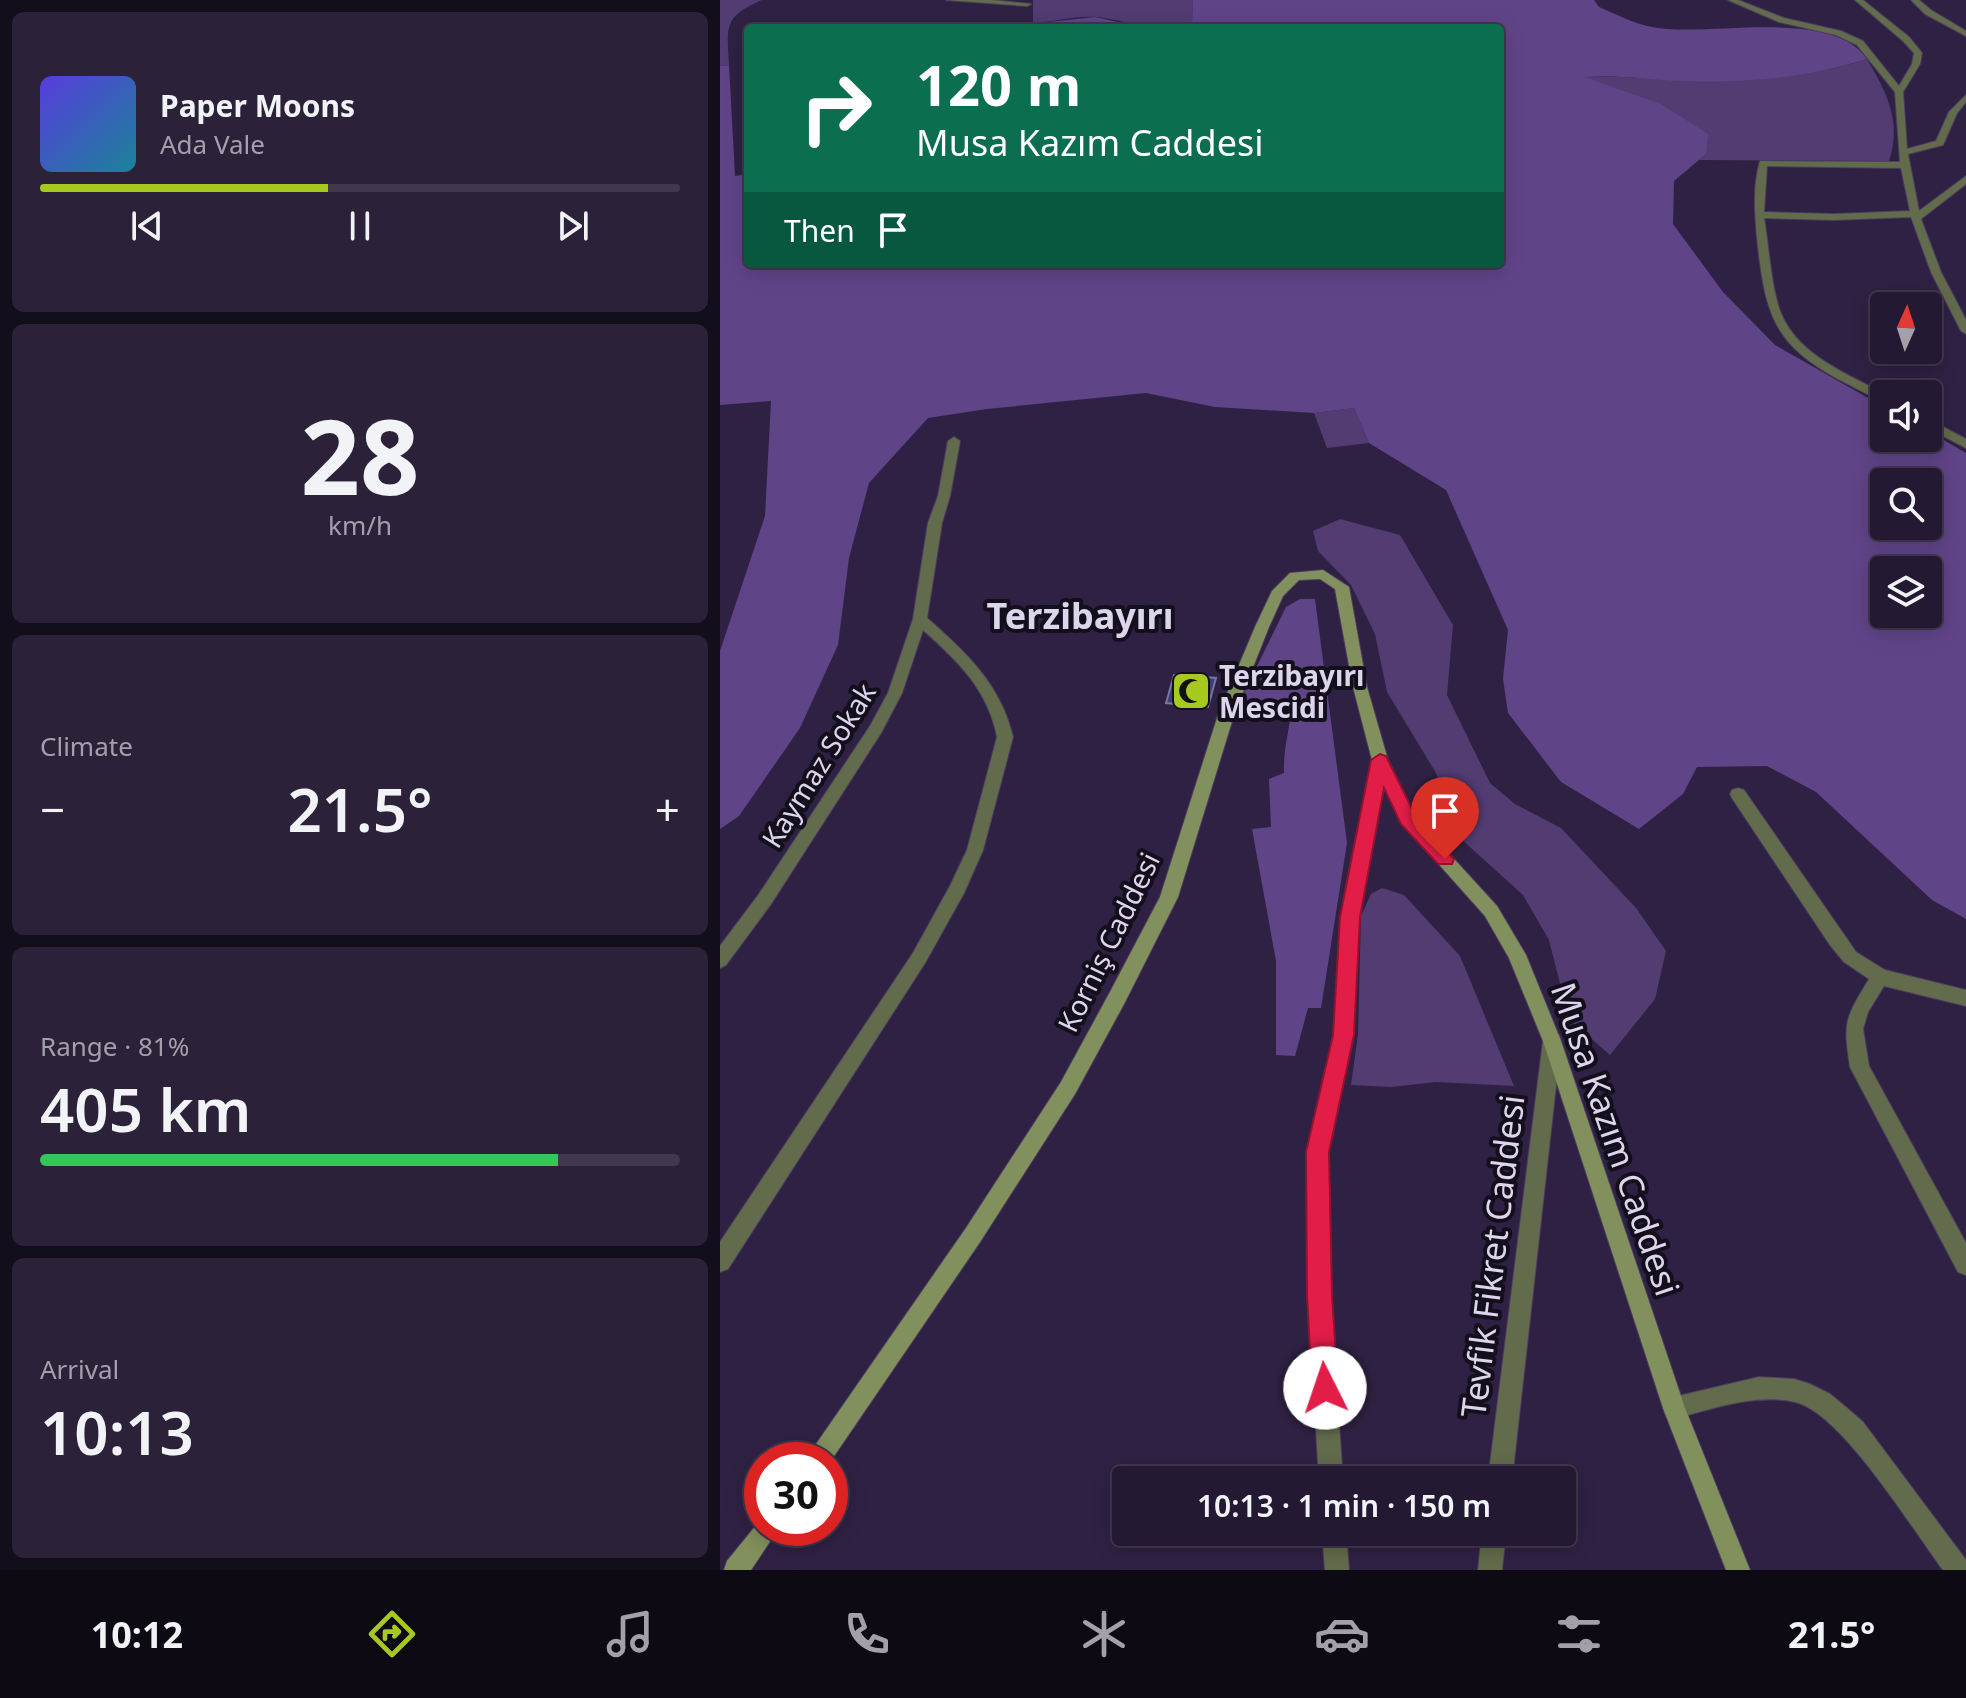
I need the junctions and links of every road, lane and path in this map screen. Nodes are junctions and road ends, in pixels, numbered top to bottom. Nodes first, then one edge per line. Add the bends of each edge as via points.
1 (950, 0) edge
2 (1732, 0) edge
3 (1748, 0) edge
4 (1859, 0) edge
5 (1915, 0) edge
6 (1027, 4) dead end
7 (1760, 11) junction
8 (1966, 34) edge
9 (1899, 92) junction
10 (1966, 97) edge
11 (1903, 153) junction
12 (1905, 165) junction
13 (1966, 179) edge
14 (1759, 215) junction
15 (1916, 216) junction
16 (1966, 331) edge
17 (1870, 390) edge
18 (1942, 431) edge
19 (954, 441) dead end
20 (1966, 444) edge
21 (920, 619) junction
22 (1380, 760) junction
23 (1738, 794) dead end
24 (720, 960) edge
25 (1880, 977) junction
26 (1966, 998) edge
27 (1552, 1041) junction
28 (720, 1261) edge
29 (1966, 1264) edge
30 (1674, 1408) junction
31 (829, 1442) edge
32 (1330, 1466) edge
33 (1502, 1466) edge
34 (754, 1546) edge
35 (1335, 1546) edge
36 (1493, 1546) edge
37 (736, 1570) edge
38 (1337, 1570) edge
39 (1490, 1570) edge
40 (1738, 1570) edge
41 (1958, 1570) edge

1 - 6 street
2 - 7 street
3 - 7 street
4 - 9 street via 1918,53
5 - 8 street
7 - 9 street via 1860,43
9 - 11 street
10 - 11 street via 1940,143
11 - 12 street
12 - 14 street via 1763,163
12 - 15 street
13 - 15 street
14 - 15 street
14 - 17 street via 1776,315 1785,330 1816,361
15 - 16 street
18 - 20 street
19 - 21 street, Kaymaz Sokak
21 - 24 street, Kaymaz Sokak via 895,693 876,729
21 - 28 street via 988,689 1003,720 1005,737 975,850 919,958
22 - 27 main road, Musa Kazım Caddesi via 1408,819 1491,911 1517,955
22 - 31 main road, Korniş Caddesi via 1342,587 1323,574 1295,576 1277,594 1262,627 1226,715 1169,897 1117,998 1068,1088 982,1222
22 - 32 street via 1350,917 1343,1035 1318,1152 1319,1295
23 - 25 street via 1836,940 1850,957
25 - 26 street
25 - 29 street via 1854,1029 1860,1067
27 - 30 main road, Musa Kazım Caddesi
27 - 33 street, Tevfik Fikret Caddesi
30 - 40 main road, Musa Kazım Caddesi
30 - 41 street via 1748,1390 1810,1395 1855,1430
34 - 37 main road
35 - 38 street
36 - 39 street

